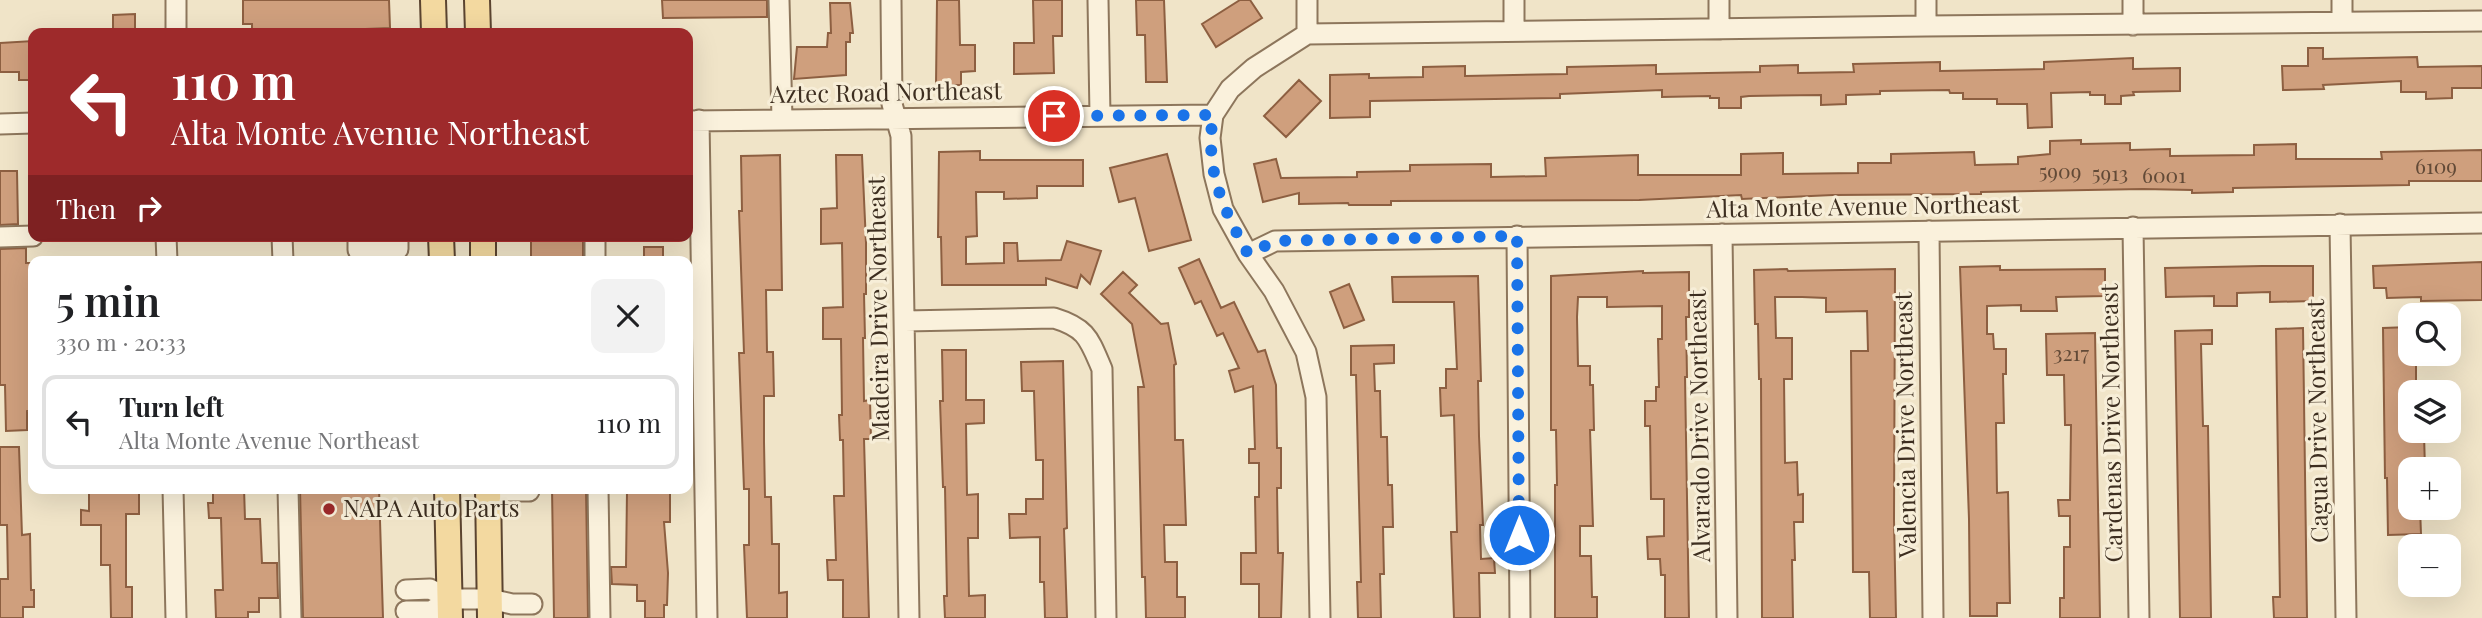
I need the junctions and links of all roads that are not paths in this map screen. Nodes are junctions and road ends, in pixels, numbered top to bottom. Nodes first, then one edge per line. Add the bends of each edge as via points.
1 (176, 0) edge
2 (433, 0) edge
3 (477, 0) edge
4 (779, 0) edge
5 (891, 0) edge
6 (1098, 0) edge
7 (1307, 0) edge
8 (1514, 0) edge
9 (1718, 0) edge
10 (1926, 0) edge
11 (2133, 0) edge
12 (2342, 0) edge
13 (2482, 21) edge
14 (2342, 22) junction
15 (2133, 25) junction
16 (1926, 26) junction
17 (176, 28) edge
18 (434, 28) edge
19 (478, 28) edge
20 (1719, 29) junction
21 (1514, 31) junction
22 (1307, 34) junction
23 (1100, 115) junction
24 (1213, 115) junction
25 (896, 117) junction
26 (782, 119) junction
27 (693, 120) edge
28 (28, 123) edge
29 (0, 124) edge
30 (2482, 223) edge
31 (2340, 224) junction
32 (2133, 227) junction
33 (1929, 231) junction
34 (1722, 234) junction
35 (28, 236) edge
36 (1517, 236) junction
37 (0, 237) edge
38 (358, 242) edge
39 (398, 242) edge
40 (1248, 254) junction
41 (905, 321) junction
42 (173, 494) edge
43 (288, 494) edge
44 (447, 494) edge
45 (488, 494) edge
46 (598, 494) edge
47 (406, 590) dead end
48 (532, 604) dead end
49 (450, 608) edge
50 (490, 608) edge
51 (406, 611) dead end
52 (176, 618) edge
53 (291, 618) edge
54 (600, 618) edge
55 (707, 618) edge
56 (909, 618) edge
57 (1106, 618) edge
58 (1320, 618) edge
59 (1520, 618) edge
60 (1727, 618) edge
61 (1933, 618) edge
62 (2139, 618) edge
63 (2346, 618) edge

1 - 17 street
2 - 18 main road
3 - 19 main road
4 - 26 street via 776,66
5 - 25 street, Madeira Drive Northeast
6 - 23 street
7 - 22 street
8 - 21 street
9 - 20 street
10 - 16 street
11 - 15 street
12 - 14 street
13 - 14 street
14 - 15 street
15 - 16 street
16 - 20 street
20 - 21 street
21 - 22 street
22 - 24 street via 1254,68 1230,89
23 - 24 street, Aztec Road Northeast
23 - 25 street, Aztec Road Northeast
24 - 40 street via 1214,174 1223,209
25 - 26 street, Aztec Road Northeast
25 - 41 street, Madeira Drive Northeast via 901,136
26 - 27 street, Aztec Road Northeast
27 - 55 street
28 - 29 street
30 - 31 street, Alta Monte Avenue Northeast
31 - 32 street, Alta Monte Avenue Northeast
31 - 63 street, Cagua Drive Northeast
32 - 33 street, Alta Monte Avenue Northeast
32 - 62 street, Cardenas Drive Northeast
33 - 34 street, Alta Monte Avenue Northeast
33 - 61 street, Valencia Drive Northeast
34 - 36 street, Alta Monte Avenue Northeast
34 - 60 street, Alvarado Drive Northeast
35 - 37 street
36 - 40 street, Alta Monte Avenue Northeast via 1275,241
36 - 59 street
38 - 39 street via 358,250 398,249
40 - 58 street via 1274,291 1306,352 1316,397
41 - 56 street, Madeira Drive Northeast
41 - 57 street via 1054,318 1074,324 1090,340 1102,369
42 - 52 street
43 - 53 street
44 - 49 main road
45 - 50 main road
46 - 54 street
47 - 49 street via 430,589
48 - 50 street
49 - 50 street
49 - 51 street

